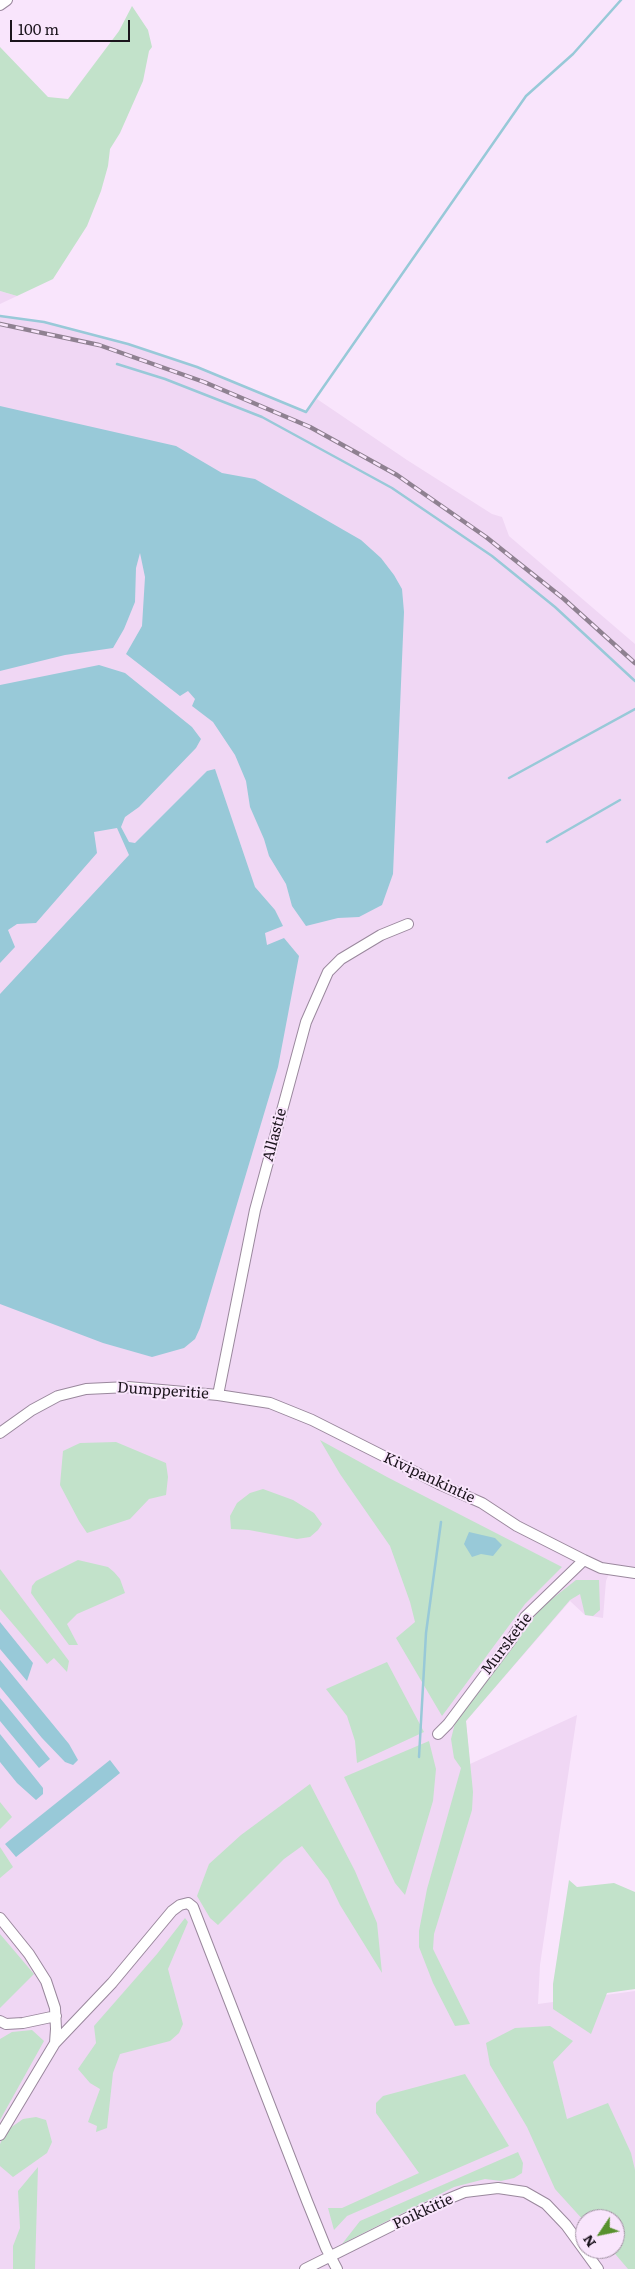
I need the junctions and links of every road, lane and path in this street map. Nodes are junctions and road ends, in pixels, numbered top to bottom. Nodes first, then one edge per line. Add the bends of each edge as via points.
1 (7, 0) edge
2 (0, 5) edge
3 (408, 924) dead end
4 (218, 1395) junction
5 (0, 1433) edge
6 (584, 1560) junction
7 (635, 1574) edge
8 (438, 1734) dead end
9 (0, 1918) edge
10 (56, 2016) junction
11 (0, 2021) edge
12 (54, 2043) junction
13 (0, 2136) edge
14 (330, 2256) junction
15 (305, 2269) edge
16 (337, 2269) edge
17 (598, 2269) edge

1 - 2 street
3 - 4 street, Allastie via 381,935 341,959 328,972 314,1004 255,1210
4 - 5 street, Dumpperitie via 128,1387 86,1389 58,1396
4 - 6 street, Kivipankintie via 270,1403 312,1420 482,1503 517,1526
6 - 7 street, Kivipankintie via 601,1568
6 - 8 street, Mursketie via 525,1617
9 - 10 street via 46,1980
10 - 11 street via 23,2023
10 - 12 street
12 - 13 street
12 - 14 street via 112,1983 172,1911 188,1903 193,1908
14 - 15 street, Poikkitie
14 - 16 street
14 - 17 street, Poikkitie via 465,2192 498,2188 525,2192 546,2204

